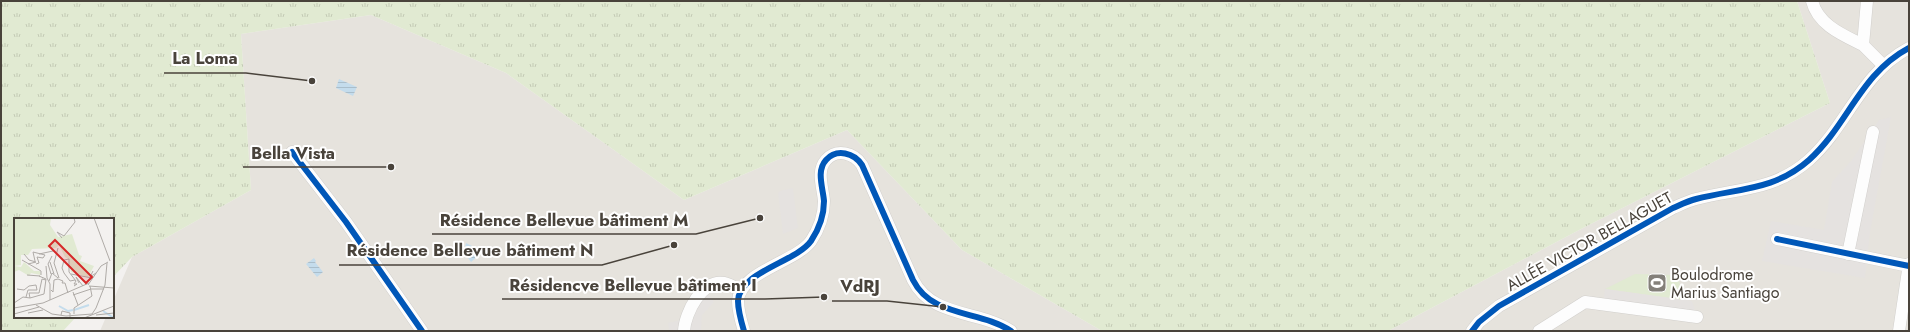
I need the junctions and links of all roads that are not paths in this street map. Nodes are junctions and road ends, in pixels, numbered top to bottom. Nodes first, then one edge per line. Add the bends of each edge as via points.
1 (1812, 1) edge
2 (1867, 1) edge
3 (1863, 45) junction
4 (1909, 48) edge
5 (1883, 66) junction
6 (1873, 132) dead end
7 (292, 152) dead end
8 (1777, 239) dead end
9 (1848, 254) junction
10 (1909, 265) edge
11 (741, 290) junction
12 (1697, 317) dead end
13 (422, 331) edge
14 (684, 331) edge
15 (744, 331) edge
16 (1011, 331) edge
17 (1472, 331) edge
18 (1539, 331) edge
19 (1899, 331) edge

1 - 3 street via 1814,9 1830,28
2 - 3 street
3 - 5 street
4 - 5 street, ALLÉE VICTOR BELLAGUET
5 - 17 street, ALLÉE VICTOR BELLAGUET via 1870,79 1829,140 1808,161 1784,178 1762,187 1695,199 1673,208 1499,306
6 - 9 street
7 - 13 street via 346,222
8 - 9 street
9 - 10 street
10 - 19 street
11 - 14 street via 725,283 709,287 690,308
11 - 15 street via 738,301
11 - 16 street via 761,272 807,246 818,230 823,211 822,167 830,157 846,153 862,165 913,280 924,297 943,307 998,323
12 - 18 street via 1585,302

